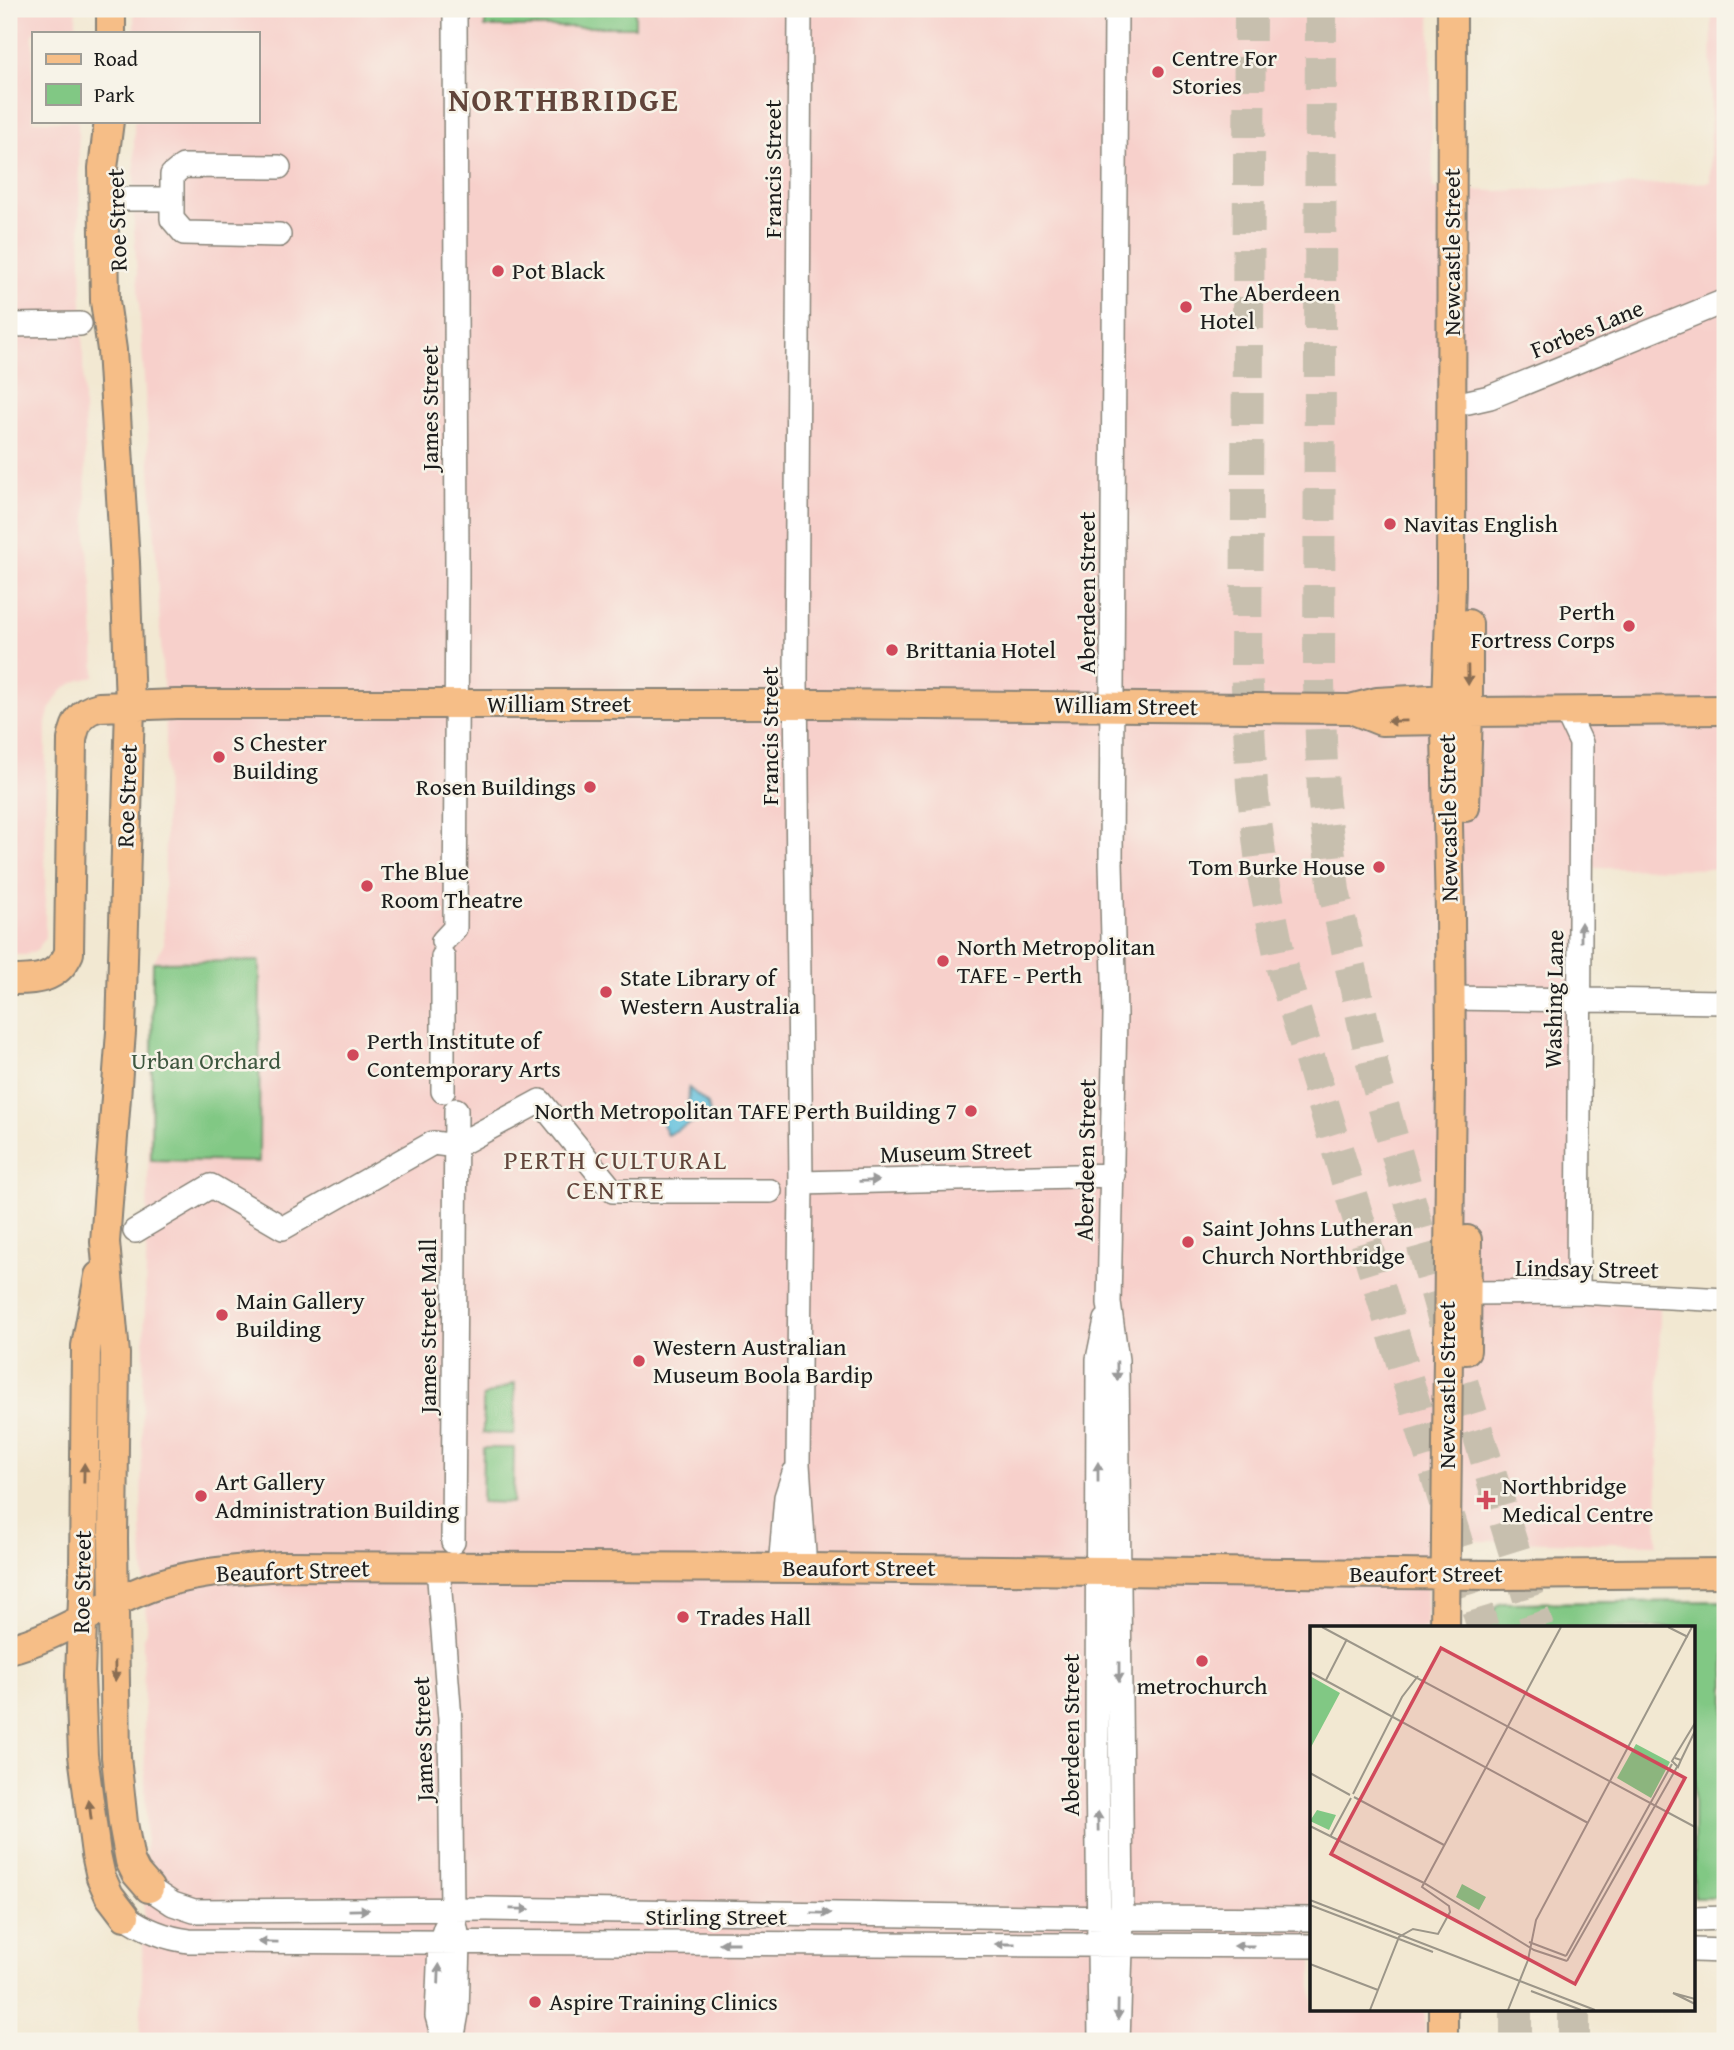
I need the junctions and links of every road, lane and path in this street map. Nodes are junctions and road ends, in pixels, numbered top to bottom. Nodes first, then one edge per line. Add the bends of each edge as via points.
1 (111, 9) edge
2 (455, 9) edge
3 (800, 9) edge
4 (1116, 9) edge
5 (1452, 9) edge
6 (1468, 9) edge
7 (111, 32) edge
8 (109, 126) edge
9 (279, 167) dead end
10 (118, 199) junction
11 (172, 199) junction
12 (279, 235) dead end
13 (1725, 301) edge
14 (80, 324) dead end
15 (9, 325) edge
16 (112, 350) junction
17 (1468, 402) junction
18 (456, 704) junction
19 (796, 704) junction
20 (130, 705) junction
21 (1113, 706) junction
22 (1454, 710) junction
23 (1566, 710) junction
24 (1725, 710) edge
25 (9, 980) edge
26 (1458, 999) junction
27 (1579, 1000) junction
28 (1725, 1002) edge
29 (443, 1091) dead end
30 (456, 1110) dead end
31 (456, 1146) junction
32 (1112, 1174) junction
33 (801, 1183) junction
34 (770, 1191) dead end
35 (135, 1231) dead end
36 (105, 1242) junction
37 (1457, 1292) junction
38 (1578, 1292) junction
39 (1725, 1300) edge
40 (453, 1542) dead end
41 (438, 1567) junction
42 (793, 1568) junction
43 (1108, 1571) junction
44 (1725, 1573) edge
45 (1454, 1574) junction
46 (114, 1603) junction
47 (82, 1620) junction
48 (1445, 1626) edge
49 (1464, 1626) edge
50 (12, 1648) edge
51 (149, 1888) joint
52 (452, 1909) junction
53 (296, 1911) junction
54 (125, 1916) joint
55 (1110, 1918) junction
56 (1725, 1918) edge
57 (1310, 1919) edge
58 (1696, 1919) edge
59 (363, 1943) junction
60 (449, 1943) junction
61 (1110, 1945) junction
62 (1310, 1946) edge
63 (1696, 1951) edge
64 (1725, 1951) edge
65 (1443, 2011) edge
66 (1461, 2011) edge
67 (444, 2041) edge
68 (452, 2041) edge
69 (1100, 2041) edge
70 (1118, 2041) edge
71 (1443, 2041) edge
72 (1461, 2041) edge

1 - 7 main road
2 - 18 street, James Street
3 - 19 street, Francis Street
4 - 21 street, Aberdeen Street
5 - 22 main road, Newcastle Street
6 - 17 main road, Newcastle Street
8 - 10 main road, Roe Street
8 - 16 main road, Roe Street via 103,168 105,301
9 - 11 street via 183,166 172,175
10 - 11 street
10 - 16 main road, Roe Street via 119,301
11 - 12 street via 172,219 184,233
13 - 17 street, Forbes Lane
14 - 15 street
16 - 20 main road, Roe Street
17 -> 22 main road, Newcastle Street
18 - 19 main road, William Street
18 - 20 main road, William Street
18 - 29 street, James Street via 455,928 443,949
19 - 21 main road, William Street
19 - 33 street, Francis Street
20 - 25 main road, William Street via 89,709 74,731 69,953 47,976
20 - 36 main road, Roe Street via 121,1032
21 - 22 main road, William Street via 1350,709 1381,721
21 - 32 street, Aberdeen Street
22 - 23 main road, William Street
22 - 26 main road, Newcastle Street via 1465,816
23 - 24 main road, William Street
27 -> 23 street, Washing Lane via 1581,743
26 - 27 street
26 - 37 main road, Newcastle Street via 1468,1087
27 - 28 street
27 - 38 street, Washing Lane
30 - 31 street, James Street Mall
31 - 34 street via 540,1101 613,1191
31 - 35 street via 433,1143 283,1228 211,1186
31 - 40 street, James Street Mall
33 -> 32 street, Museum Street
32 - 43 street, Aberdeen Street via 1109,1303 1098,1359
33 - 42 street, Francis Street
36 - 46 main road, Roe Street via 115,1354
47 -> 36 main road, Roe Street via 86,1346
37 - 38 street, Lindsay Street
37 - 45 main road, Newcastle Street
38 - 39 street, Lindsay Street
41 - 42 main road, Beaufort Street
41 - 46 main road, Beaufort Street via 281,1566 219,1572 148,1588
41 - 52 street, James Street via 450,1719
42 - 43 main road, Beaufort Street
43 - 45 main road, Beaufort Street
43 - 55 street, Aberdeen Street via 1097,1756
44 - 45 main road, Beaufort Street
45 - 48 main road, Newcastle Street
45 - 49 main road, Newcastle Street
46 - 47 main road, Beaufort Street
46 -> 51 main road, Roe Street via 116,1757 123,1823 130,1860
47 - 50 main road, Beaufort Street
54 -> 47 main road, Roe Street via 109,1895 96,1853 83,1755
51 - 53 street, Stirling Street via 194,1911
53 -> 52 street, Stirling Street
52 -> 55 street, Stirling Street
52 - 60 street, James Street
53 - 59 street via 306,1928 348,1933
59 -> 54 street, Stirling Street via 175,1940
55 - 57 street, Stirling Street
55 - 61 street, Aberdeen Street
56 - 58 street
59 - 60 street, Stirling Street
61 -> 60 street, Stirling Street
67 -> 60 street, James Street via 438,2016
60 - 68 street, James Street via 457,2013
62 -> 61 street, Stirling Street
61 - 69 street, Aberdeen Street
61 -> 70 street, Aberdeen Street
63 - 64 street
65 - 71 main road
66 - 72 main road

